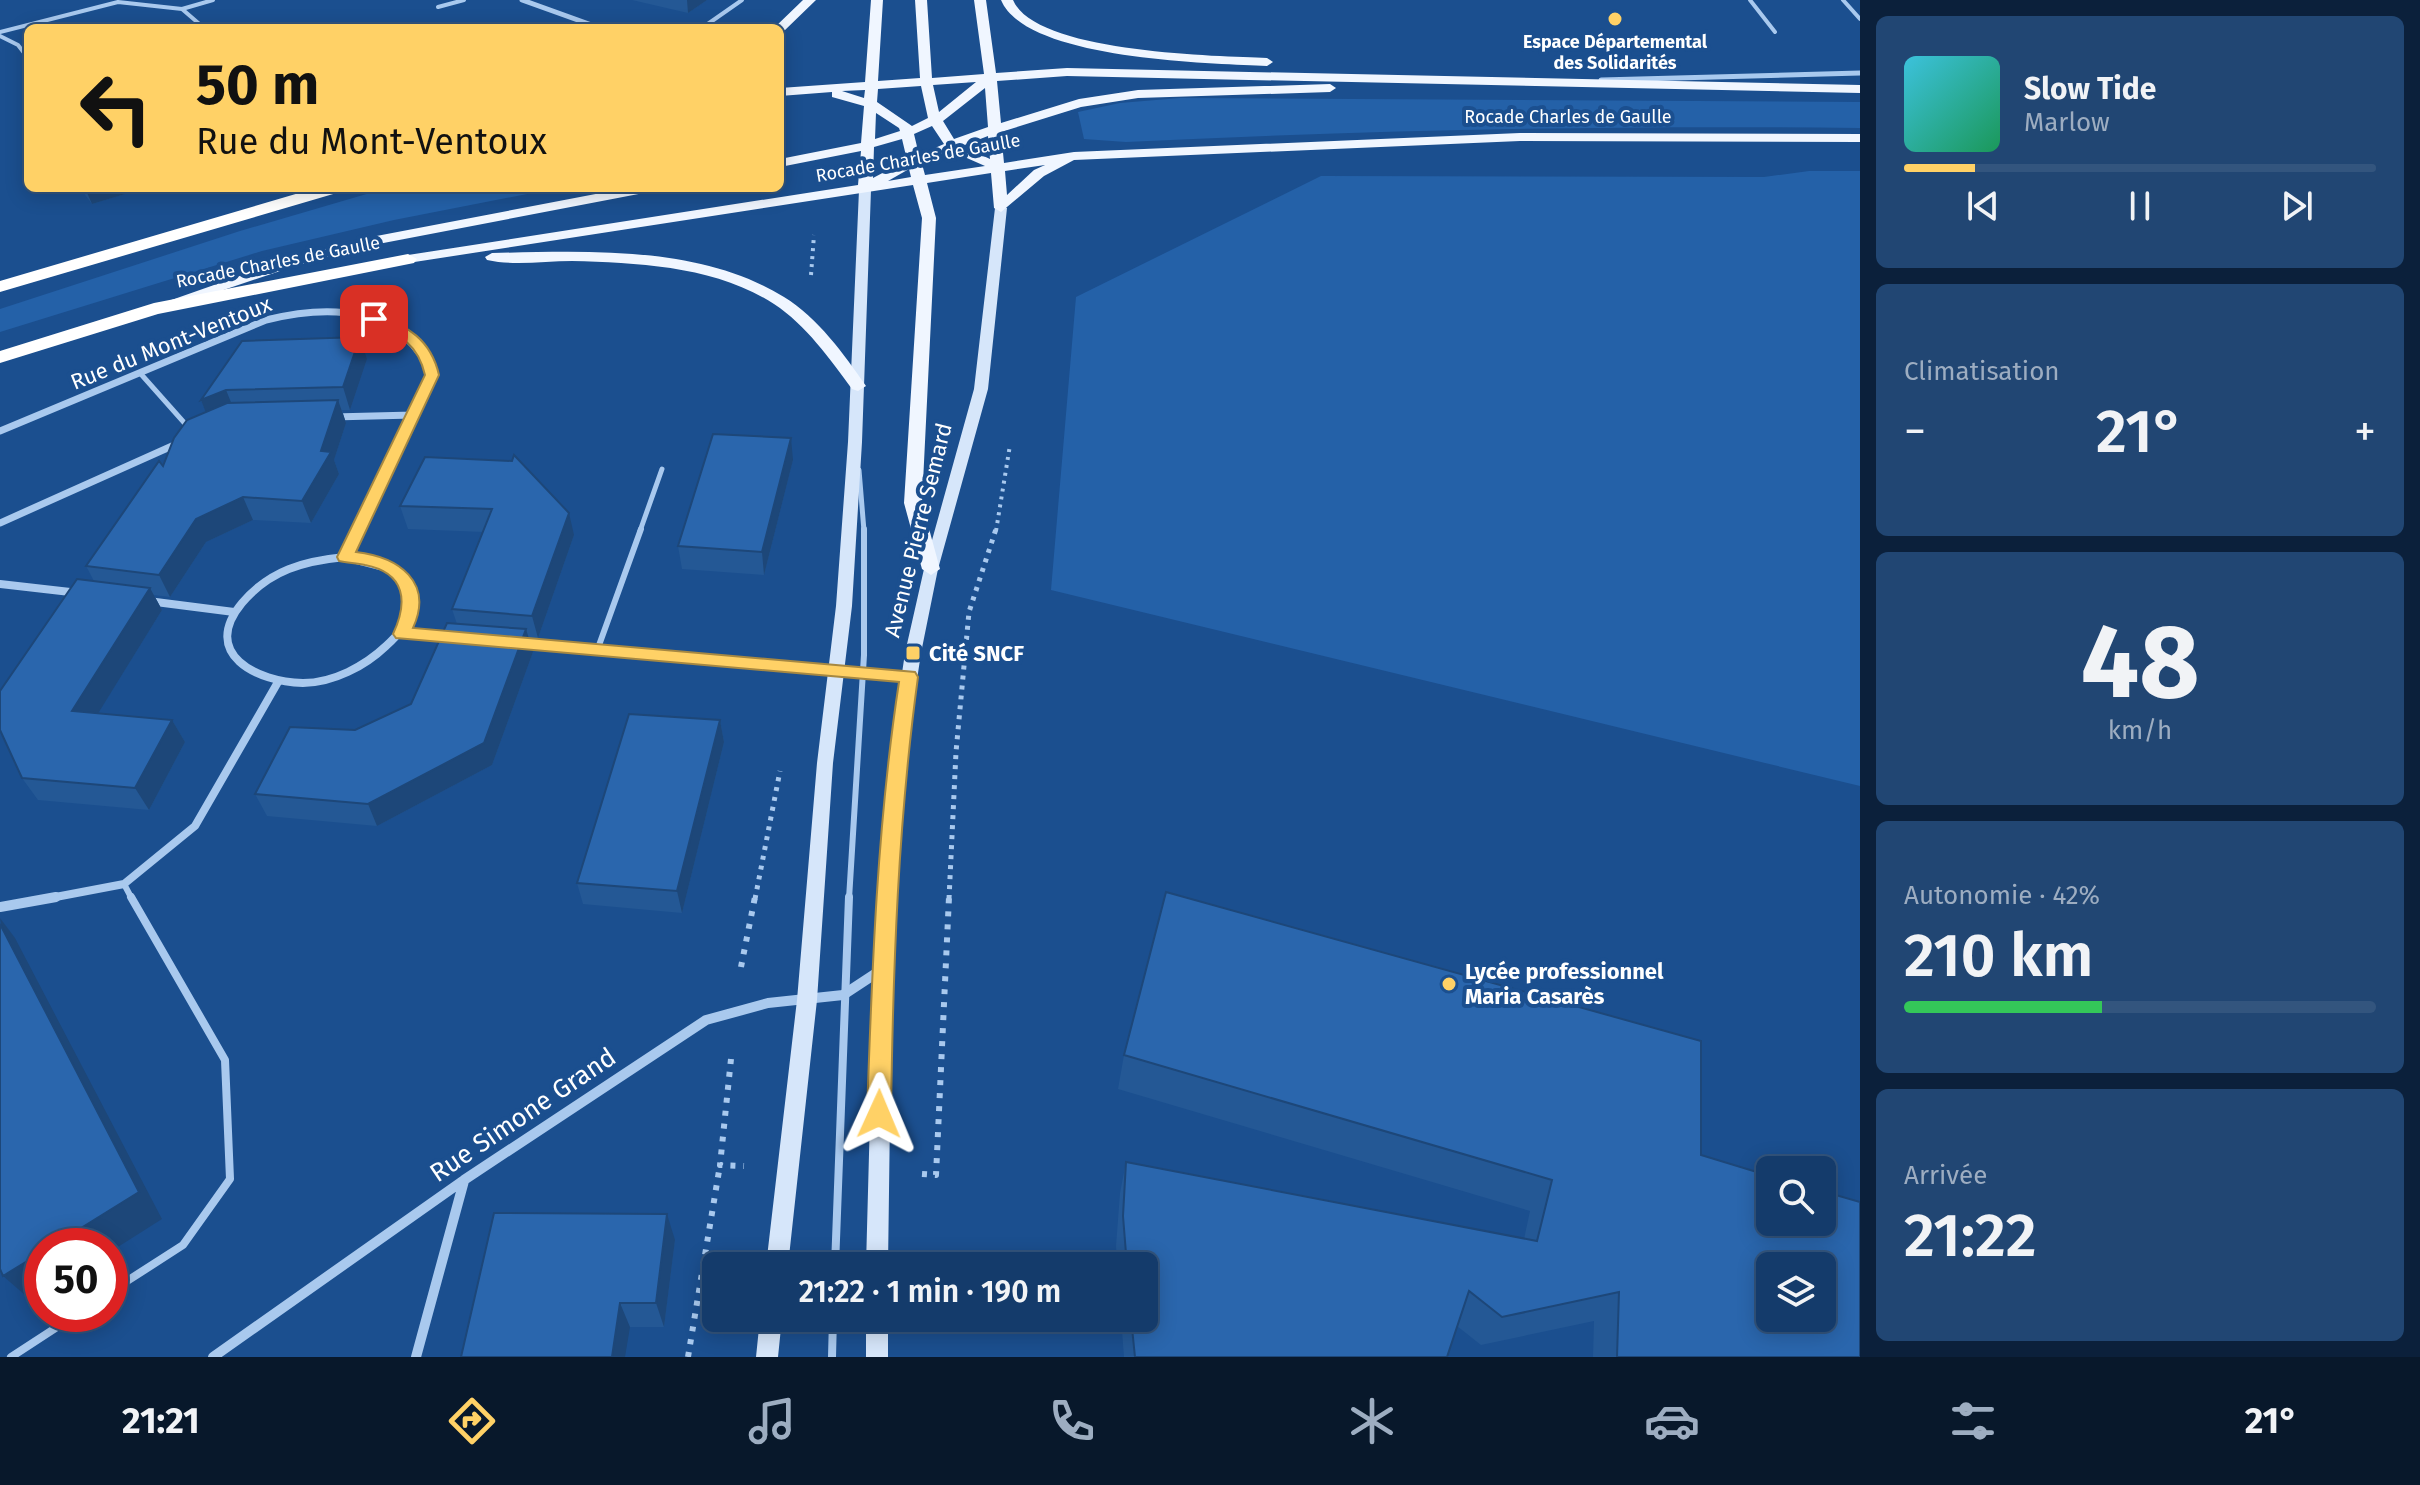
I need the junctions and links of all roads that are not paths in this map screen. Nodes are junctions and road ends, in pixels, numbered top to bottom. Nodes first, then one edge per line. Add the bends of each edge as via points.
1 (213, 0) edge
2 (464, 0) edge
3 (522, 0) edge
4 (742, 0) edge
5 (810, 0) edge
6 (877, 0) edge
7 (921, 0) edge
8 (980, 0) edge
9 (1007, 0) edge
10 (1750, 0) edge
11 (1843, 0) edge
12 (438, 7) dead end
13 (182, 9) junction
14 (1860, 19) edge
15 (37, 24) edge
16 (199, 24) edge
17 (589, 24) edge
18 (708, 24) edge
19 (784, 24) edge
20 (24, 27) edge
21 (1775, 32) dead end
22 (0, 34) edge
23 (24, 53) edge
24 (1860, 73) edge
25 (990, 75) junction
26 (1450, 79) junction
27 (926, 81) junction
28 (1570, 81) junction
29 (873, 86) junction
30 (1860, 89) edge
31 (815, 90) junction
32 (784, 92) edge
33 (872, 104) junction
34 (937, 121) junction
35 (995, 127) junction
36 (906, 132) junction
37 (1860, 138) edge
38 (867, 145) junction
39 (951, 145) junction
40 (1074, 156) junction
41 (915, 161) junction
42 (784, 162) edge
43 (998, 165) junction
44 (921, 180) junction
45 (865, 190) junction
46 (321, 192) edge
47 (628, 192) edge
48 (1001, 208) junction
49 (408, 259) junction
50 (0, 287) edge
51 (154, 309) junction
52 (0, 357) edge
53 (140, 373) junction
54 (858, 386) junction
55 (413, 415) junction
56 (324, 417) edge
57 (0, 431) edge
58 (196, 436) joint
59 (855, 442) junction
60 (662, 469) dead end
61 (0, 523) edge
62 (345, 557) junction
63 (931, 569) junction
64 (0, 584) edge
65 (94, 595) edge
66 (141, 600) edge
67 (234, 612) junction
68 (402, 634) junction
69 (462, 638) edge
70 (507, 642) edge
71 (598, 648) junction
72 (836, 670) junction
73 (862, 673) junction
74 (909, 677) junction
75 (278, 682) junction
76 (124, 884) junction
77 (0, 907) edge
78 (883, 968) junction
79 (843, 995) junction
80 (807, 1000) junction
81 (464, 1180) junction
82 (779, 1252) edge
83 (835, 1252) edge
84 (877, 1252) edge
85 (128, 1280) edge
86 (49, 1332) edge
87 (770, 1332) edge
88 (833, 1332) edge
89 (877, 1332) edge
90 (11, 1357) edge
91 (213, 1357) edge
92 (416, 1357) edge
93 (767, 1357) edge
94 (832, 1357) edge
95 (877, 1357) edge

1 - 13 lane
2 - 12 lane
3 - 17 street
4 - 18 lane
5 - 19 main road
6 - 29 main road, Avenue Pierre Semard
7 - 27 main road
8 - 25 main road, Avenue Pierre Semard
9 - 26 main road via 1027,23 1082,45 1136,56 1311,64
10 - 21 lane
11 - 14 lane
13 - 15 lane via 118,2
13 - 16 lane
20 - 22 lane
22 - 23 lane
24 - 28 street
25 - 26 main road, Rocade Charles de Gaulle
25 - 27 main road, Rocade Charles de Gaulle
25 - 34 main road via 977,92
25 - 35 main road, Avenue Pierre Semard
26 - 28 main road, Rocade Charles de Gaulle
26 - 35 main road via 1138,94 1079,103
27 - 29 main road, Rocade Charles de Gaulle
27 - 34 main road
28 - 30 main road, Rocade Charles de Gaulle
29 - 31 main road, Rocade Charles de Gaulle
29 - 33 main road, Avenue Pierre Semard
31 - 32 main road, Rocade Charles de Gaulle
31 - 33 main road
33 - 36 main road via 892,115
33 - 38 main road, Avenue Pierre Semard
34 - 36 main road
34 - 39 main road
35 - 39 main road
35 - 43 main road, Avenue Pierre Semard
36 - 38 main road
36 - 41 main road
37 - 40 main road, Rocade Charles de Gaulle via 1520,137
38 - 42 main road
38 - 45 main road, Avenue Pierre Semard
39 - 41 main road
39 - 43 main road
40 - 43 main road, Rocade Charles de Gaulle
40 - 48 main road via 1039,173
41 - 44 main road
41 - 45 main road
43 - 44 main road, Rocade Charles de Gaulle
43 - 48 main road, Avenue Pierre Semard
44 - 45 main road, Rocade Charles de Gaulle
44 - 63 main road via 929,231 913,503
45 - 49 main road, Rocade Charles de Gaulle
45 - 54 main road, Avenue Pierre Semard
46 - 50 highway
47 - 51 main road via 371,241
48 - 63 main road, Avenue Pierre Semard via 981,389
49 - 51 highway, Rocade Charles de Gaulle
49 - 54 main road via 577,255 718,274 758,288 802,318
51 - 52 highway, Rocade Charles de Gaulle
53 - 55 street, Rue du Mont-Ventoux via 267,319 323,310 374,319 408,335 427,355 432,375
53 - 57 street, Rue du Mont-Ventoux
53 - 58 lane
54 - 59 main road, Avenue Pierre Semard
55 - 56 street
55 - 62 street, Rue du Mont-Ventoux
58 - 61 street
59 - 72 main road, Avenue Pierre Semard
59 - 73 lane, Avenue Pierre Semard via 865,520
60 - 71 lane
62 - 67 street via 287,568 261,582
62 - 68 street via 370,559 404,580 412,596
63 - 74 main road, Avenue Pierre Semard
64 - 65 street
66 - 67 street
67 - 75 street via 227,641 235,660 252,674
68 - 69 street
68 - 75 street via 361,667 333,678
70 - 71 street
71 - 72 street
72 - 73 street
72 - 80 main road, Avenue Pierre Semard
73 - 74 street
73 - 79 lane, Avenue Pierre Semard
74 - 78 main road, Avenue Pierre Semard via 897,760
75 - 76 street via 195,826
76 - 77 street
76 - 85 lane via 225,1060 230,1179 183,1245
78 - 79 street, Rue Simone Grand
78 - 84 main road, Avenue Pierre Semard
79 - 80 street, Rue Simone Grand
79 - 83 lane, Avenue Pierre Semard
80 - 81 street, Rue Simone Grand via 768,1003 706,1020
80 - 82 main road, Avenue Pierre Semard
81 - 91 street, Rue Simone Grand
81 - 92 street
86 - 90 lane
87 - 93 main road
88 - 94 lane
89 - 95 main road

